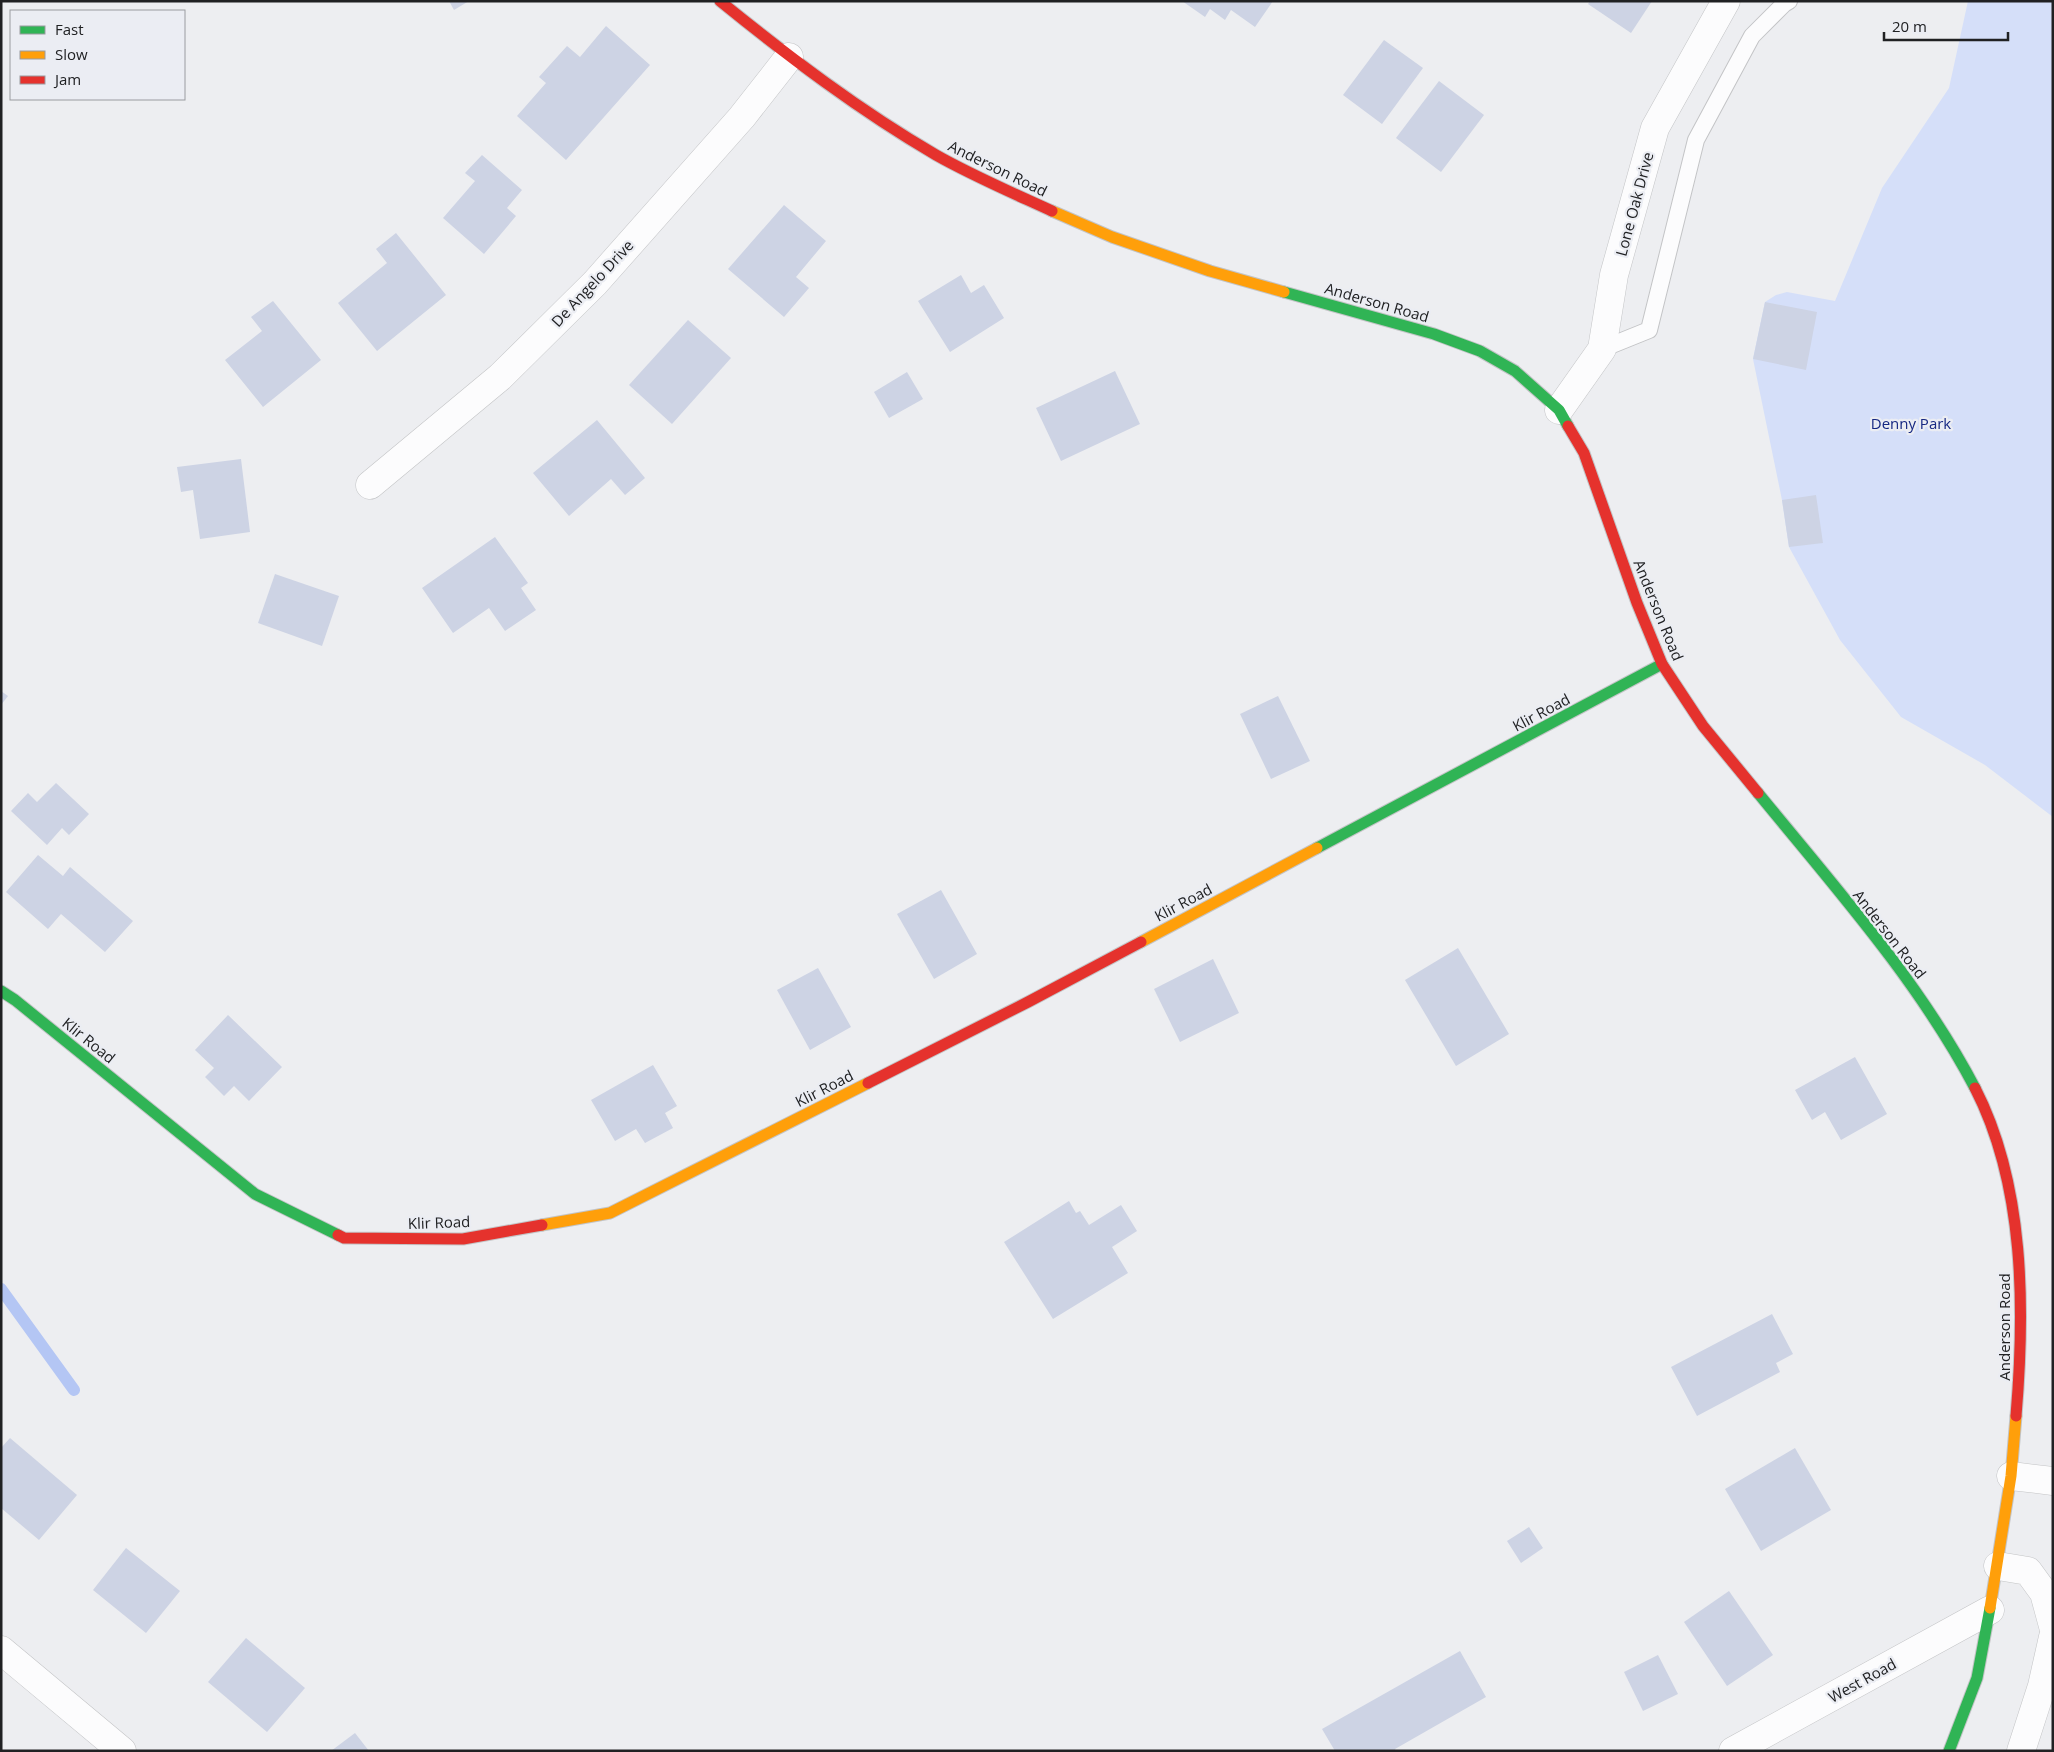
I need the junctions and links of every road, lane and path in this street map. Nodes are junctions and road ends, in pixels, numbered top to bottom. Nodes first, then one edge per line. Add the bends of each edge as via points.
1 (720, 1) edge
2 (1726, 1) edge
3 (1789, 1) edge
4 (789, 57) junction
5 (1602, 349) junction
6 (1559, 410) junction
7 (370, 484) dead end
8 (1662, 664) junction
9 (1, 991) edge
10 (2011, 1476) junction
11 (2053, 1481) edge
12 (1998, 1566) junction
13 (1990, 1610) junction
14 (2053, 1626) edge
15 (2053, 1637) edge
16 (1, 1650) edge
17 (122, 1751) edge
18 (1733, 1751) edge
19 (1949, 1751) edge
20 (2022, 1751) edge

1 - 4 street, Anderson Road
2 - 5 street, Lone Oak Drive via 1655,128 1614,275
3 - 5 lane via 1752,36 1696,140 1649,330
4 - 6 street, Anderson Road via 936,155 998,187 1112,237 1210,272 1434,334 1480,351 1515,371
4 - 7 street, De Angelo Drive via 742,117 588,289 500,377
5 - 6 street, Lone Oak Drive
6 - 8 street, Anderson Road via 1584,453
8 - 9 street, Klir Road via 1028,1002 610,1213 463,1239 344,1238 255,1194
8 - 10 street, Anderson Road via 1703,726 1910,983 1954,1048 1985,1108 2002,1160 2021,1282 2020,1371
10 - 11 street
10 - 12 street, Anderson Road
12 - 13 street, Anderson Road
12 - 14 street via 2028,1571 2044,1593
13 - 18 street, West Road
13 - 19 street, Anderson Road via 1978,1678
15 - 20 street
16 - 17 street

